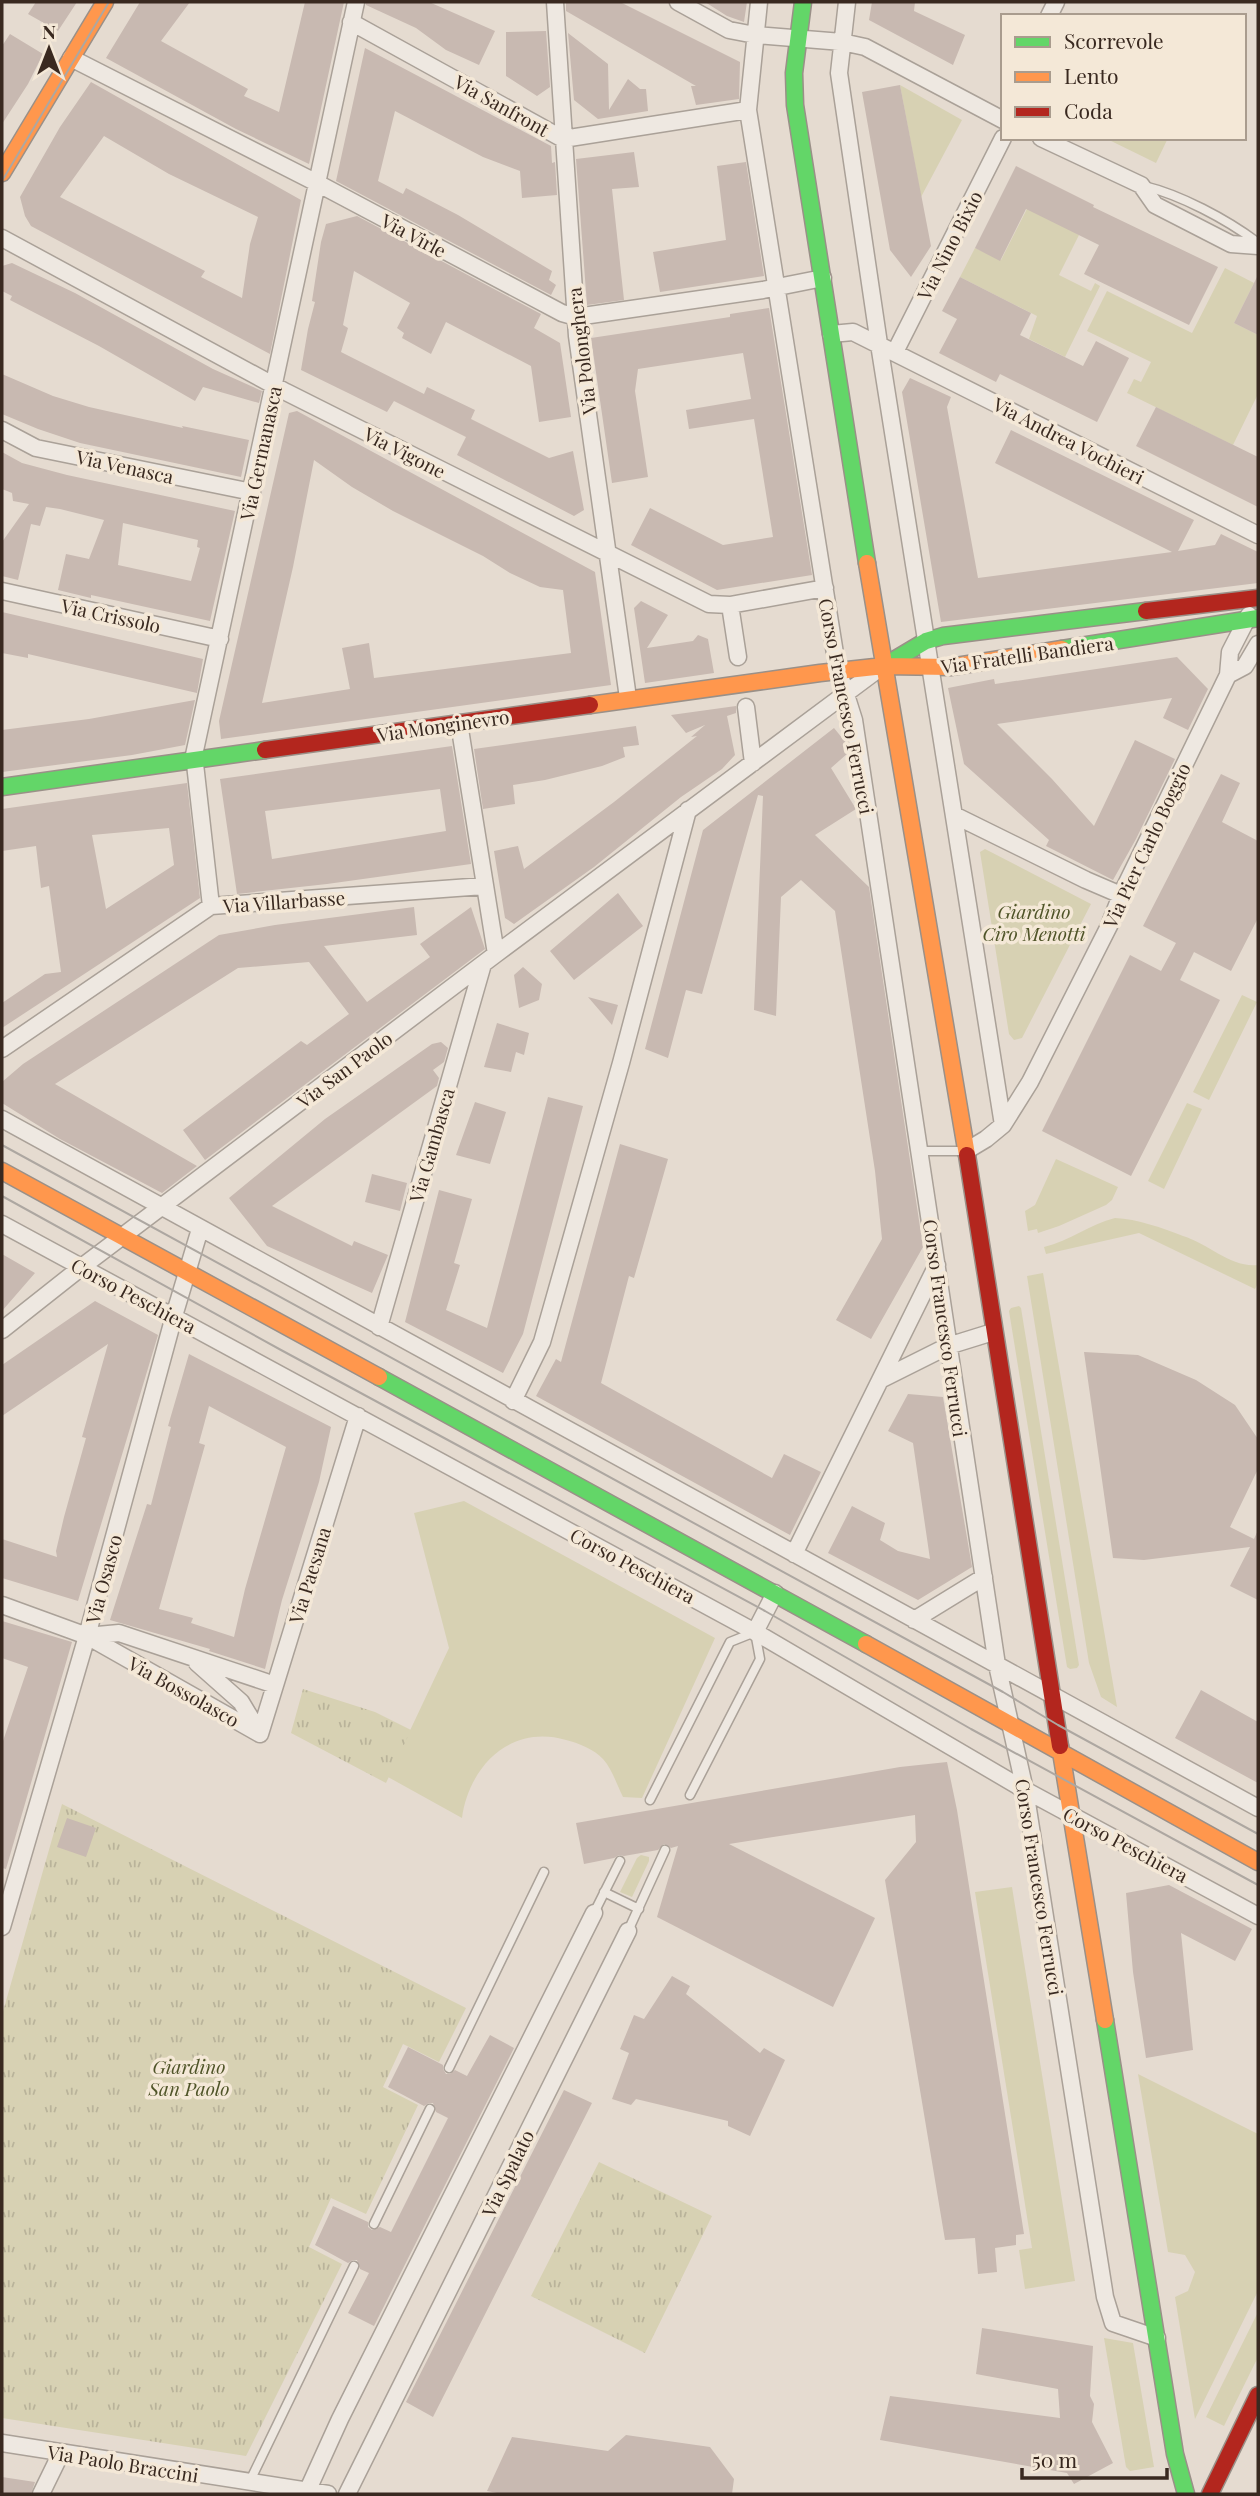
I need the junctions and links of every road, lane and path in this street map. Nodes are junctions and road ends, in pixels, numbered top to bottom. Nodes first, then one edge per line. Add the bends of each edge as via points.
1 (105, 2) edge
2 (356, 2) edge
3 (555, 2) edge
4 (678, 2) edge
5 (760, 2) edge
6 (803, 2) edge
7 (847, 2) edge
8 (351, 22) junction
9 (755, 35) junction
10 (798, 38) junction
11 (842, 42) junction
12 (71, 58) junction
13 (748, 110) junction
14 (1001, 114) edge
15 (564, 139) junction
16 (1002, 140) edge
17 (1045, 140) edge
18 (2, 173) edge
19 (317, 183) junction
20 (2, 238) edge
21 (1258, 245) edge
22 (823, 278) junction
23 (777, 286) junction
24 (576, 317) junction
25 (831, 334) junction
26 (879, 344) junction
27 (895, 352) junction
28 (275, 386) junction
29 (2, 430) edge
30 (251, 492) junction
31 (1258, 535) edge
32 (609, 554) junction
33 (825, 589) junction
34 (2, 591) edge
35 (1258, 598) edge
36 (730, 605) junction
37 (1252, 620) edge
38 (220, 639) junction
39 (926, 641) junction
40 (1258, 644) edge
41 (738, 657) dead end
42 (884, 666) junction
43 (931, 668) junction
44 (838, 671) junction
45 (1228, 675) junction
46 (844, 694) junction
47 (628, 698) junction
48 (746, 707) dead end
49 (459, 723) junction
50 (194, 759) junction
51 (753, 763) junction
52 (2, 787) edge
53 (688, 810) junction
54 (954, 815) junction
55 (484, 886) junction
56 (1121, 895) junction
57 (211, 906) junction
58 (490, 959) junction
59 (2, 1048) edge
60 (2, 1119) edge
61 (1003, 1125) junction
62 (920, 1151) junction
63 (966, 1151) junction
64 (2, 1171) edge
65 (161, 1207) junction
66 (2, 1224) edge
67 (200, 1229) junction
68 (122, 1236) junction
69 (937, 1265) junction
70 (83, 1266) junction
71 (187, 1273) junction
72 (174, 1316) junction
73 (379, 1326) junction
74 (2, 1331) edge
75 (993, 1332) junction
76 (948, 1346) junction
77 (882, 1379) junction
78 (513, 1401) junction
79 (358, 1416) junction
80 (794, 1554) junction
81 (984, 1577) junction
82 (775, 1594) junction
83 (2, 1605) edge
84 (914, 1620) junction
85 (755, 1632) junction
86 (87, 1636) junction
87 (187, 1656) junction
88 (997, 1665) junction
89 (275, 1685) junction
90 (1053, 1696) junction
91 (1011, 1726) junction
92 (260, 1734) junction
93 (1063, 1755) junction
94 (1025, 1790) junction
95 (690, 1795) dead end
96 (650, 1800) dead end
97 (1258, 1808) edge
98 (1072, 1815) junction
99 (665, 1850) dead end
100 (620, 1861) dead end
101 (1258, 1863) edge
102 (544, 1872) dead end
103 (604, 1892) junction
104 (639, 1909) junction
105 (594, 1913) joint
106 (1258, 1916) edge
107 (2, 1927) edge
108 (628, 1931) joint
109 (449, 2068) dead end
110 (430, 2109) dead end
111 (374, 2224) dead end
112 (354, 2266) dead end
113 (1157, 2338) junction
114 (1258, 2395) edge
115 (2, 2443) edge
116 (61, 2453) junction
117 (252, 2489) edge
118 (306, 2493) edge
119 (41, 2494) edge
120 (328, 2494) edge
121 (347, 2494) edge
122 (1186, 2494) edge
123 (1210, 2494) edge

1 - 12 main road
2 - 8 street, Via Germanasca
3 - 15 street, Via Polonghera
4 - 9 street via 729,30
5 - 9 street, Corso Francesco Ferrucci
6 - 10 main road, Corso Francesco Ferrucci
7 - 11 street
8 - 15 street, Via Sanfront
8 - 19 street, Via Germanasca
9 - 10 street
9 - 13 street, Corso Francesco Ferrucci
10 - 11 street
10 - 22 main road, Corso Francesco Ferrucci via 796,105
11 - 14 street via 865,47
11 - 26 street via 839,73
12 - 18 main road
12 - 19 street, Via Virle
13 - 15 street, Via Sanfront
13 - 23 street, Corso Francesco Ferrucci
15 - 24 street, Via Polonghera
16 - 27 street, Via Nino Bixio
17 - 21 street via 1141,186 1155,205 1231,244
19 - 24 street, Via Virle
19 - 28 street, Via Germanasca
20 - 28 street, Via Vigone
22 - 23 street
22 - 25 main road, Corso Francesco Ferrucci
23 - 24 street
23 - 33 street, Corso Francesco Ferrucci
24 - 32 street, Via Polonghera
25 - 26 street via 853,332
25 - 42 main road, Corso Francesco Ferrucci
26 - 27 street, Via Andrea Vochieri
26 - 39 street
27 - 31 street, Via Andrea Vochieri
28 - 30 street, Via Germanasca
28 - 32 street, Via Vigone
29 - 30 street, Via Venasca via 36,447
30 - 38 street, Via Germanasca
32 - 36 street, Via Vigone via 709,604
32 - 47 street, Via Polonghera
33 - 36 street, Via Vigone
33 - 44 street, Corso Francesco Ferrucci
34 - 38 street, Via Crissolo
35 - 37 street
35 - 39 main road, Via Fratelli Bandiera
36 - 41 street
37 - 43 main road, Via Fratelli Bandiera
37 - 45 street via 1230,652
38 - 50 street, Via Germanasca
39 - 42 main road, Via Fratelli Bandiera
39 - 43 street
40 - 45 street, Via Pier Carlo Boggio via 1245,666
42 - 43 main road, Via Fratelli Bandiera
42 - 44 main road, Via Monginevro
42 - 46 street, Via San Paolo
42 - 63 main road, Corso Francesco Ferrucci
43 - 54 street
44 - 46 street, Corso Francesco Ferrucci
44 - 47 main road, Via Monginevro
45 - 56 street, Via Pier Carlo Boggio
46 - 51 street, Via San Paolo
46 - 62 street, Corso Francesco Ferrucci via 854,720
47 - 49 main road, Via Monginevro
48 - 51 street
49 - 50 main road, Via Monginevro
49 - 55 street, Via Gambasca
50 - 52 main road, Via Monginevro
50 - 57 street, Via Germanasca
51 - 53 street, Via San Paolo
53 - 58 street, Via San Paolo
53 - 78 street via 542,1342
54 - 56 street
54 - 61 street
55 - 57 street, Via Villarbasse
55 - 58 street, Via Gambasca
56 - 61 street, Via Pier Carlo Boggio via 1030,1082
57 - 59 street, Via Villarbasse
58 - 65 street, Via San Paolo
58 - 73 street, Via Gambasca
60 - 65 street
61 - 63 street, Via Pier Carlo Boggio
62 - 63 lane
62 - 69 street, Corso Francesco Ferrucci
63 - 75 main road, Corso Francesco Ferrucci
64 - 68 main road
65 - 67 street
65 - 68 street, Via San Paolo
66 - 70 street, Corso Peschiera
67 - 71 street, Via Osasco
67 - 73 street
68 - 70 street, Via San Paolo
68 - 71 main road
69 - 76 street, Corso Francesco Ferrucci
69 - 77 street
70 - 72 street, Corso Peschiera
70 - 74 street, Via San Paolo
71 - 72 street, Via Osasco
71 - 82 main road
72 - 79 street, Corso Peschiera
72 - 86 street, Via Osasco
73 - 78 street
75 - 76 street
75 - 90 main road, Corso Francesco Ferrucci
76 - 77 street
76 - 81 street, Corso Francesco Ferrucci
77 - 80 street
78 - 80 street
79 - 85 street, Corso Peschiera
79 - 89 street, Via Paesana
80 - 84 street
81 - 84 street
81 - 88 street, Corso Francesco Ferrucci
82 - 85 street
82 - 91 main road
83 - 86 street, Via Bossolasco
84 - 88 street
85 - 94 street, Corso Peschiera
85 - 95 lane via 760,1659
85 - 96 lane via 730,1642
86 - 87 street, Via Bossolasco via 119,1633
86 - 92 street, Via Bossolasco
86 - 107 street, Via Osasco
87 - 89 street, Via Bossolasco
87 - 92 street, Via Bossolasco via 241,1702
88 - 90 street
88 - 91 street, Corso Francesco Ferrucci
89 - 92 street, Via Paesana
90 - 93 main road, Corso Francesco Ferrucci
90 - 97 street
91 - 93 main road
91 - 94 street, Corso Francesco Ferrucci
93 - 98 main road, Corso Francesco Ferrucci
93 - 101 main road
94 - 98 street, Corso Peschiera
94 - 113 street, Corso Francesco Ferrucci via 1105,2297 1113,2323
98 - 106 street, Corso Peschiera
98 - 113 main road, Corso Francesco Ferrucci
99 - 104 lane, Via Spalato
100 - 103 lane, Via Spalato
102 - 109 lane
103 - 104 lane
103 - 105 lane, Via Spalato
104 - 108 lane, Via Spalato
105 - 118 street, Via Spalato
108 - 121 street, Via Spalato
110 - 111 lane
112 - 117 lane
113 - 122 main road, Corso Francesco Ferrucci via 1175,2454
114 - 123 main road
115 - 116 street, Via Paolo Braccini
116 - 117 street, Via Paolo Braccini
116 - 119 street
117 - 118 street, Via Paolo Braccini
118 - 120 street, Via Paolo Braccini

